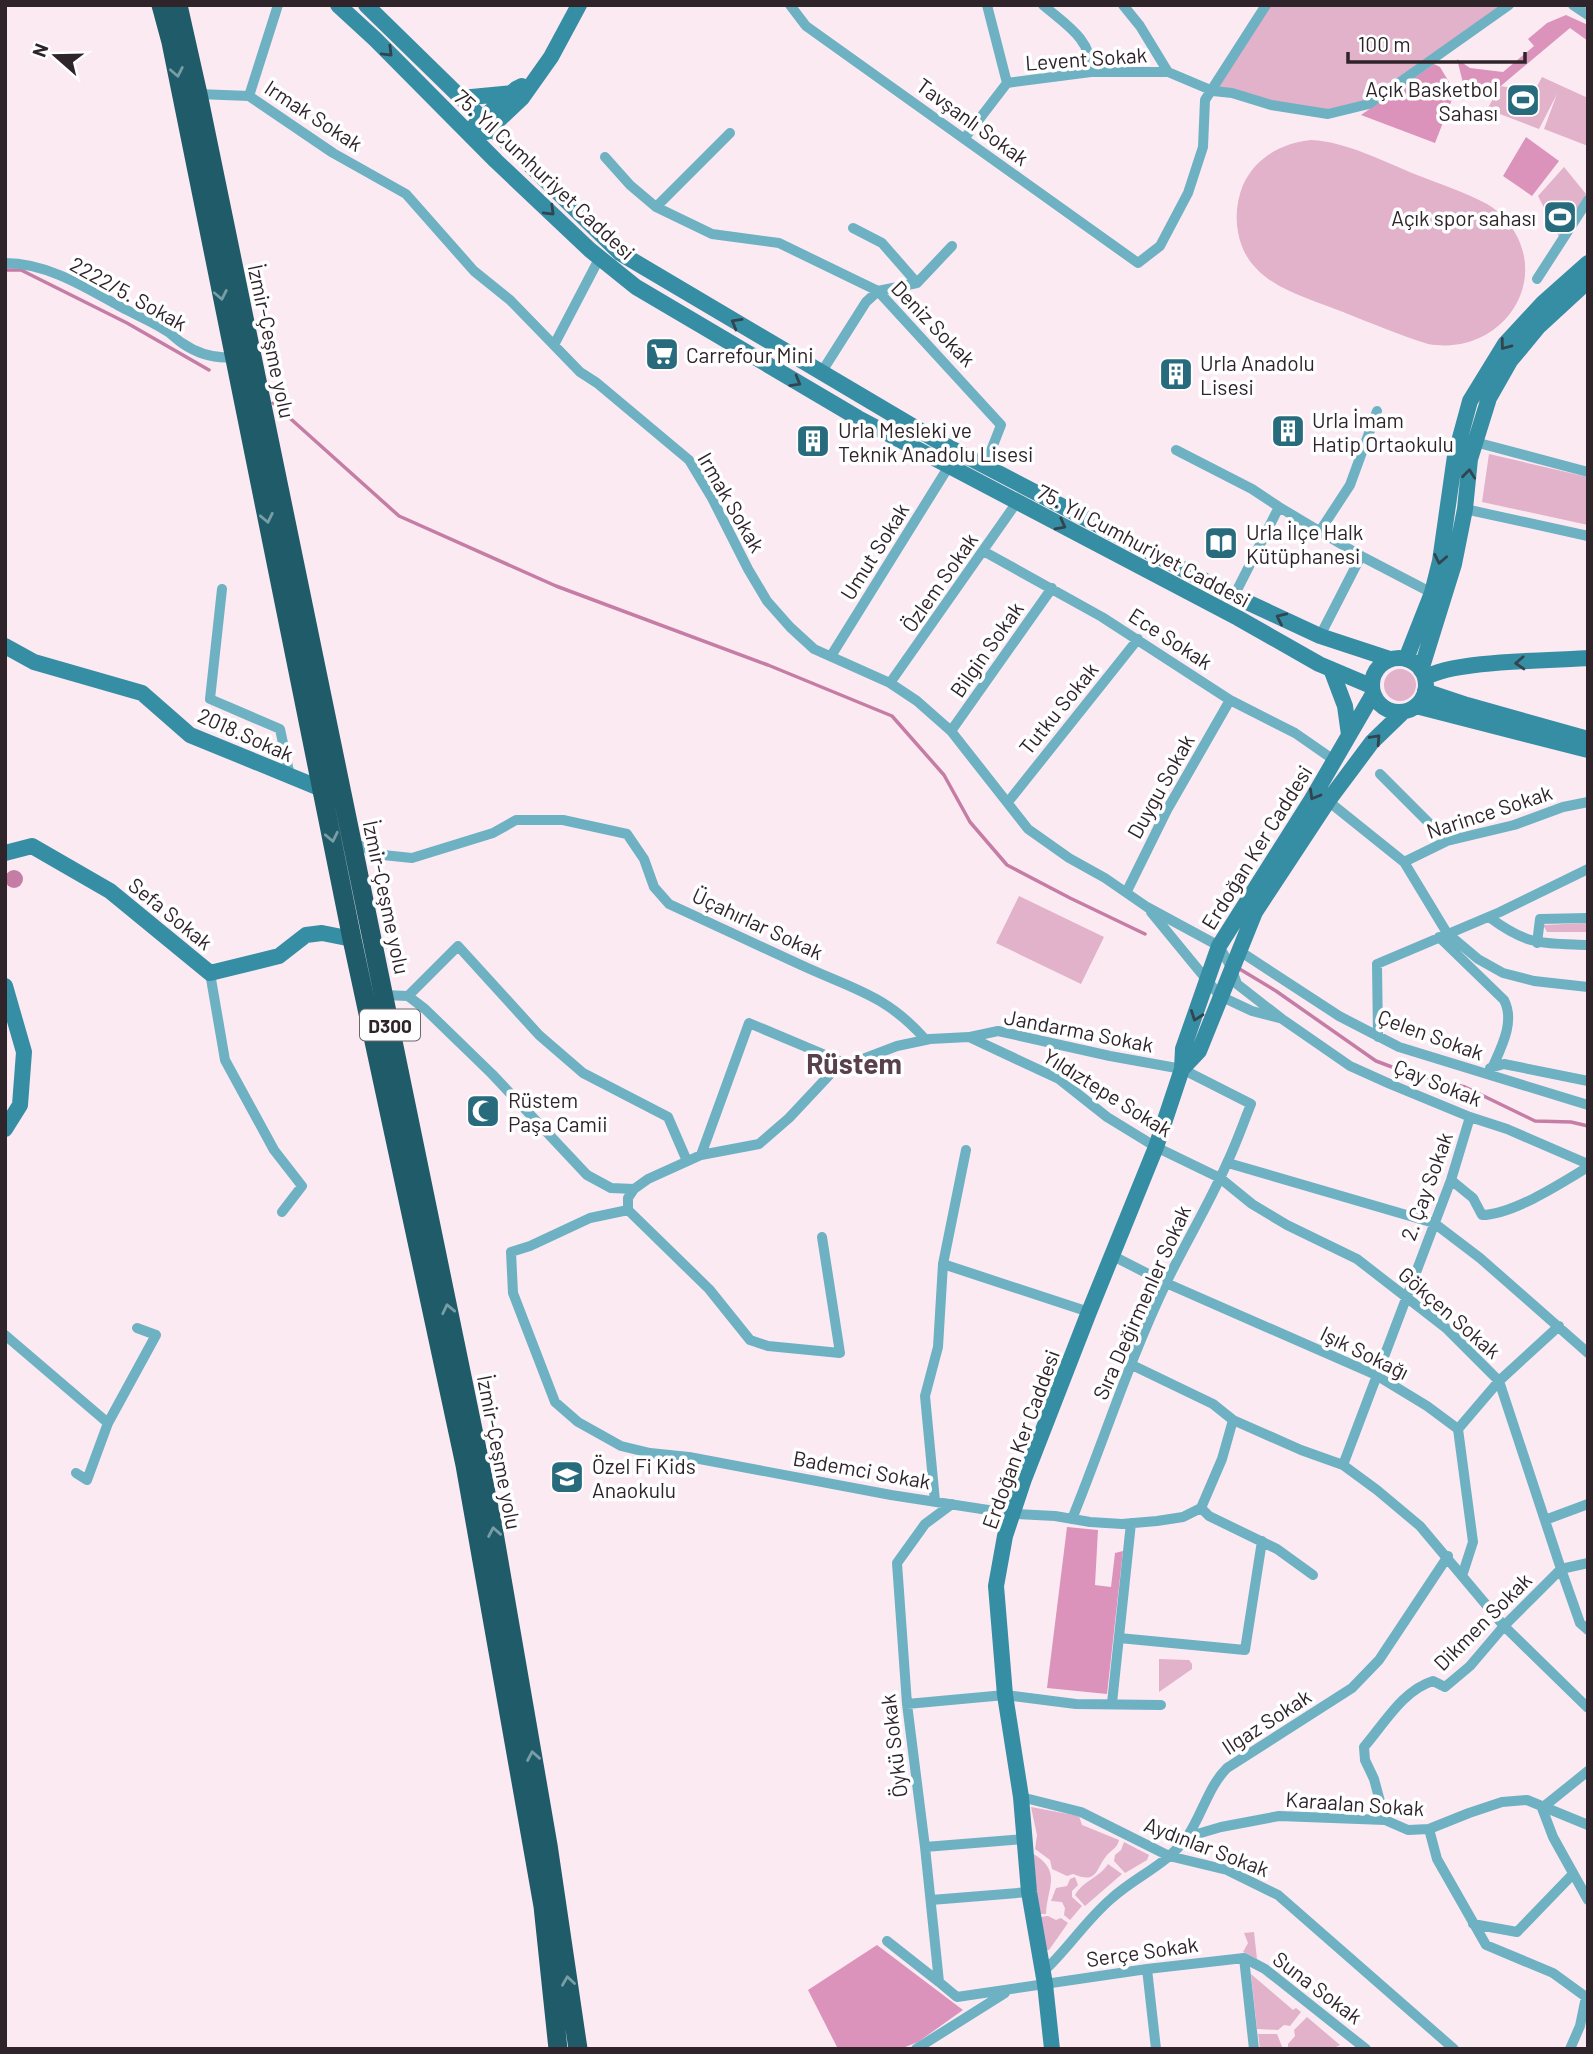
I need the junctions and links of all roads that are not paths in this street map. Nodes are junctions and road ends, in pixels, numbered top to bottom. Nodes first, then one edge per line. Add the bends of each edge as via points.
1 (161, 5) edge
2 (178, 5) edge
3 (193, 5) edge
4 (278, 5) edge
5 (338, 5) edge
6 (366, 5) edge
7 (579, 5) edge
8 (790, 5) edge
9 (987, 5) edge
10 (1043, 5) edge
11 (1123, 5) edge
12 (1266, 5) edge
13 (1509, 5) edge
14 (1573, 5) edge
15 (1588, 15) edge
16 (183, 29) junction
17 (1091, 72) junction
18 (1168, 72) junction
19 (531, 82) junction
20 (1007, 83) junction
21 (1213, 91) junction
22 (512, 93) junction
23 (198, 94) junction
24 (249, 96) junction
25 (461, 97) junction
26 (487, 122) junction
27 (730, 133) dead end
28 (472, 137) junction
29 (964, 139) junction
30 (605, 156) dead end
31 (1588, 200) edge
32 (656, 207) junction
33 (853, 228) dead end
34 (952, 246) dead end
35 (600, 257) junction
36 (5, 263) edge
37 (1588, 263) edge
38 (1537, 279) dead end
39 (1588, 281) edge
40 (917, 283) junction
41 (878, 291) junction
42 (554, 345) junction
43 (233, 356) junction
44 (821, 373) junction
45 (1377, 411) dead end
46 (1475, 442) junction
47 (1176, 450) dead end
48 (949, 466) junction
49 (985, 466) junction
50 (1588, 472) edge
51 (1017, 502) junction
52 (1279, 507) junction
53 (1465, 509) junction
54 (1320, 531) junction
55 (1588, 536) edge
56 (985, 552) junction
57 (1360, 556) junction
58 (1052, 588) junction
59 (222, 589) dead end
60 (1432, 593) junction
61 (1234, 596) junction
62 (1320, 636) junction
63 (1138, 639) junction
64 (5, 646) edge
65 (831, 656) junction
66 (1588, 658) edge
67 (1398, 659) junction
68 (1331, 669) junction
69 (1424, 680) junction
70 (890, 683) junction
71 (1372, 690) junction
72 (1230, 700) junction
73 (1409, 709) junction
74 (951, 732) junction
75 (1349, 735) junction
76 (1588, 738) edge
77 (1588, 750) edge
78 (1334, 760) junction
79 (1380, 774) dead end
80 (289, 776) junction
81 (322, 789) junction
82 (1328, 801) junction
83 (1008, 802) junction
84 (1588, 802) edge
85 (1447, 841) junction
86 (353, 843) junction
87 (5, 853) edge
88 (1404, 862) junction
89 (1588, 869) edge
90 (1126, 891) junction
91 (1147, 907) junction
92 (1489, 917) junction
93 (1588, 918) edge
94 (1443, 935) junction
95 (352, 939) junction
96 (1537, 943) junction
97 (1588, 945) edge
98 (1219, 946) junction
99 (1238, 950) junction
100 (1231, 967) junction
101 (210, 973) junction
102 (1208, 984) junction
103 (5, 986) edge
104 (1588, 987) edge
105 (384, 995) junction
106 (408, 996) junction
107 (1220, 996) junction
108 (1282, 1019) junction
109 (970, 1037) junction
110 (1378, 1037) junction
111 (925, 1040) junction
112 (849, 1065) junction
113 (1498, 1065) junction
114 (1182, 1069) junction
115 (1482, 1073) junction
116 (1588, 1081) edge
117 (1251, 1104) joint
118 (1588, 1105) edge
119 (1470, 1117) junction
120 (5, 1129) edge
121 (1156, 1147) junction
122 (966, 1150) dead end
123 (701, 1155) junction
124 (687, 1161) junction
125 (1228, 1163) junction
126 (1588, 1166) edge
127 (1220, 1178) junction
128 (1451, 1180) junction
129 (634, 1189) junction
130 (628, 1210) junction
131 (282, 1212) dead end
132 (1434, 1223) junction
133 (822, 1237) dead end
134 (1113, 1256) junction
135 (943, 1264) junction
136 (1166, 1283) junction
137 (1405, 1296) junction
138 (1088, 1312) junction
139 (1559, 1326) junction
140 (137, 1328) dead end
141 (5, 1335) edge
142 (1588, 1353) edge
143 (1132, 1365) junction
144 (1376, 1375) junction
145 (1499, 1381) junction
146 (1233, 1420) junction
147 (107, 1423) junction
148 (1458, 1429) junction
149 (1343, 1465) junction
150 (76, 1473) dead end
151 (935, 1502) junction
152 (953, 1504) junction
153 (1588, 1504) edge
154 (1201, 1508) junction
155 (1014, 1514) junction
156 (1072, 1519) junction
157 (1545, 1520) junction
158 (1131, 1523) junction
159 (1262, 1541) junction
160 (1447, 1556) junction
161 (1588, 1563) edge
162 (1561, 1569) junction
163 (1313, 1575) dead end
164 (1462, 1576) junction
165 (1504, 1626) junction
166 (1588, 1630) edge
167 (1119, 1638) junction
168 (1005, 1696) junction
169 (1112, 1703) junction
170 (907, 1704) junction
171 (1161, 1705) dead end
172 (1588, 1708) edge
173 (1588, 1771) edge
174 (1021, 1797) junction
175 (1542, 1808) junction
176 (1385, 1820) junction
177 (1588, 1825) edge
178 (1429, 1829) junction
179 (1187, 1837) junction
180 (1024, 1839) junction
181 (925, 1847) junction
182 (1169, 1856) junction
183 (1572, 1875) junction
184 (1029, 1892) junction
185 (931, 1900) junction
186 (1588, 1900) edge
187 (1473, 1924) junction
188 (887, 1941) dead end
189 (1244, 1958) junction
190 (1147, 1969) junction
191 (1044, 1978) junction
192 (939, 1982) junction
193 (1010, 1990) junction
194 (558, 2049) edge
195 (578, 2049) edge
196 (916, 2049) edge
197 (1052, 2049) edge
198 (1156, 2049) edge
199 (1254, 2049) edge
200 (1366, 2049) edge
201 (1454, 2049) edge
202 (1570, 2049) edge

1 -> 43 highway, İzmir-Çeşme yolu / D300
2 - 16 highway, İzmir-Çeşme yolu / D300
3 - 16 highway
4 - 24 street
5 -> 28 street, 75. Yıl Cumhuriyet Caddesi
6 - 25 street, 75. Yıl Cumhuriyet Caddesi
7 - 19 street via 551,57
8 - 29 street, Tavşanlı Sokak via 806,26
9 - 20 street
10 - 17 street via 1082,37 1092,61
11 - 18 street
12 - 21 street
13 - 21 street via 1369,104 1328,114
14 - 15 street
16 - 23 highway, İzmir-Çeşme yolu / D300
17 - 18 street, Levent Sokak
17 - 20 street, Levent Sokak
18 - 21 street
19 - 22 street
19 - 26 street via 522,98
20 - 29 street
21 - 29 street, Tavşanlı Sokak via 1205,100 1203,147 1188,193 1160,246 1138,263
22 - 25 street
22 - 26 street
23 - 24 street, Irmak Sokak
23 - 86 highway, İzmir-Çeşme yolu / D300
24 - 42 street, Irmak Sokak via 333,153 406,194 474,271
25 - 26 street, 75. Yıl Cumhuriyet Caddesi
26 - 28 street
44 -> 26 street, 75. Yıl Cumhuriyet Caddesi via 620,253
27 - 32 street
28 -> 35 street, 75. Yıl Cumhuriyet Caddesi
30 - 32 street, Deniz Sokak via 630,186
31 - 38 street
32 - 41 street, Deniz Sokak via 712,234 779,243
33 - 40 street via 882,243
34 - 40 street
35 - 42 street
35 -> 48 street, 75. Yıl Cumhuriyet Caddesi via 699,326
36 - 43 street, 2222/5. Sokak via 41,268 82,286 168,331 197,352
37 -> 60 street via 1505,344 1470,401 1455,456
39 - 46 street via 1539,326 1510,361 1489,398
40 - 41 street
41 - 44 street via 866,302
41 - 49 street, Deniz Sokak via 1001,425
42 - 65 street, Irmak Sokak via 580,372 689,460 767,601 814,649
43 -> 81 highway, İzmir-Çeşme yolu / D300
44 - 49 street, 75. Yıl Cumhuriyet Caddesi
45 - 54 street via 1350,485
46 - 50 street
53 -> 46 street
47 - 52 street
48 - 51 street, 75. Yıl Cumhuriyet Caddesi
48 - 65 street, Umut Sokak
49 - 61 street, 75. Yıl Cumhuriyet Caddesi
51 - 56 street, Özlem Sokak
51 -> 68 street, 75. Yıl Cumhuriyet Caddesi
52 - 54 street
52 - 61 street
53 - 55 street
53 - 69 street
54 - 57 street
56 - 58 street, Ece Sokak
56 - 70 street, Özlem Sokak
57 - 60 street
57 - 62 street
58 - 63 street, Ece Sokak
58 - 74 street, Bilgin Sokak
59 - 80 street via 209,699 281,729
60 - 67 street
62 -> 61 street, 75. Yıl Cumhuriyet Caddesi
62 - 67 street, 75. Yıl Cumhuriyet Caddesi
63 - 72 street, Ece Sokak
63 - 83 street, Tutku Sokak
64 - 80 street, 2018.Sokak via 34,663 142,693 190,735
65 - 70 street, Irmak Sokak
66 -> 69 street via 1470,666 1436,672
67 - 69 street
67 - 71 street via 1377,669
68 - 71 street, 75. Yıl Cumhuriyet Caddesi
68 - 75 street via 1345,706
69 - 73 street
69 - 76 street via 1467,705
70 - 74 street, Irmak Sokak
71 - 73 street via 1385,709
71 - 75 street, Erdoğan Ker Caddesi
72 - 78 street, Ece Sokak via 1295,733
72 - 90 street, Duygu Sokak
73 - 77 street
82 -> 73 street, Erdoğan Ker Caddesi via 1372,742
74 - 83 street, Irmak Sokak
75 - 78 street, Erdoğan Ker Caddesi
78 -> 98 street, Erdoğan Ker Caddesi
79 - 85 street
80 - 81 street, 2018.Sokak
81 -> 95 highway, İzmir-Çeşme yolu / D300
82 - 88 street
82 - 99 street, Erdoğan Ker Caddesi via 1255,912
83 - 90 street, Irmak Sokak via 1028,829
84 - 85 street, Narince Sokak
85 - 88 street, Narince Sokak
86 - 105 highway, İzmir-Çeşme yolu / D300
86 - 111 street, Üçahırlar Sokak via 383,855 412,858 493,833 516,820 563,820 627,834 668,904 868,993 905,1017
87 - 101 street, Sefa Sokak via 32,846 99,884
88 - 94 street
89 - 92 street
90 - 91 street, Irmak Sokak
91 - 98 street
91 - 102 street
92 - 94 street
92 - 96 street via 1512,934
93 - 96 street via 1540,919
94 - 104 street via 1503,973
94 - 110 street via 1377,964
94 - 113 street via 1507,1006
95 - 101 street, Sefa Sokak via 306,935 279,956
95 - 194 highway, İzmir-Çeşme yolu / D300 via 465,1465 543,1906
96 - 97 street
98 - 100 street, Çay Sokak
98 - 102 street, Erdoğan Ker Caddesi
99 - 100 street, Erdoğan Ker Caddesi
99 - 110 street, Çelen Sokak
100 - 107 street, Erdoğan Ker Caddesi
100 - 108 street, Çay Sokak via 1237,984
101 - 131 street via 225,1060 274,1150 302,1186
102 - 107 street
102 -> 114 street, Erdoğan Ker Caddesi via 1183,1049
103 - 120 street via 24,1052 20,1105
105 - 106 street
195 -> 105 highway, İzmir-Çeşme yolu / D300 via 493,1527
106 - 124 street via 458,946 539,1035 583,1073 668,1117
106 - 129 street via 492,1074 587,1175 611,1188
107 - 108 street via 1252,1012
107 - 114 street, Erdoğan Ker Caddesi via 1199,1051
108 - 119 street, Çay Sokak via 1350,1066
109 - 111 street, Yıldıztepe Sokak
109 - 114 street, Jandarma Sokak via 998,1031
109 - 121 street, Yıldıztepe Sokak via 1059,1079 1107,1117
110 - 115 street, Çelen Sokak
111 - 112 street, Yıldıztepe Sokak
112 - 123 street, Yıldıztepe Sokak via 834,1070 759,1144
112 - 123 street via 749,1023
113 - 115 street
113 - 116 street
114 - 117 street, Jandarma Sokak
114 - 121 street, Erdoğan Ker Caddesi
115 - 118 street, Çelen Sokak
117 - 125 street, Sıra Değirmenler Sokak
119 - 126 street, Çay Sokak
119 - 128 street, 2. Çay Sokak
121 - 127 street, Yıldıztepe Sokak
121 - 134 street, Erdoğan Ker Caddesi
122 - 135 street
123 - 124 street, Yıldıztepe Sokak
124 - 129 street, Yıldıztepe Sokak
125 - 127 street, Sıra Değirmenler Sokak
125 - 132 street
126 - 128 street via 1496,1215 1482,1215 1473,1198
127 - 136 street, Sıra Değirmenler Sokak
127 - 137 street, Gökçen Sokak via 1275,1218 1357,1259
128 - 132 street, 2. Çay Sokak
129 - 130 street
130 - 133 street via 709,1289 750,1340 840,1353
130 - 151 street, Bademci Sokak via 590,1218 511,1252 513,1293 555,1402 578,1422 621,1446
132 - 137 street, 2. Çay Sokak
132 - 139 street
134 - 136 street, Işık Sokağı
134 - 138 street, Erdoğan Ker Caddesi
135 - 138 street
135 - 151 street via 938,1348 925,1396
136 - 143 street, Sıra Değirmenler Sokak
136 - 144 street, Işık Sokağı
137 - 144 street, 2. Çay Sokak
137 - 145 street, Gökçen Sokak via 1446,1328
138 - 155 street, Erdoğan Ker Caddesi
139 - 142 street
139 - 145 street
140 - 147 street via 156,1335
141 - 147 street
143 - 146 street via 1213,1404
143 - 156 street, Sıra Değirmenler Sokak
144 - 148 street, Işık Sokağı
144 - 149 street, 2. Çay Sokak
145 - 148 street
145 - 157 street, Gökçen Sokak
146 - 149 street
146 - 154 street
147 - 150 street via 88,1480
148 - 164 street via 1474,1542
149 - 160 street via 1420,1526
151 - 152 street, Bademci Sokak
152 - 155 street, Bademci Sokak
152 - 170 street, Öykü Sokak via 925,1524 897,1563
153 - 157 street
154 - 158 street, Bademci Sokak via 1183,1517
154 - 159 street
155 - 156 street, Bademci Sokak
155 - 168 street, Erdoğan Ker Caddesi via 996,1586
156 - 158 street, Bademci Sokak
157 - 162 street, Gökçen Sokak
158 - 167 street
159 - 163 street
159 - 167 street via 1245,1650
160 - 164 street
160 - 179 street, Ilgaz Sokak via 1379,1660 1352,1688 1227,1768
161 - 162 street
162 - 165 street, Dikmen Sokak
162 - 166 street, Gökçen Sokak via 1580,1623
164 - 165 street
165 - 172 street
165 - 176 street, Dikmen Sokak via 1445,1687 1433,1681 1419,1685 1364,1746
167 - 169 street
168 - 169 street
168 - 170 street
168 - 174 street, Erdoğan Ker Caddesi
169 - 171 street
170 - 181 street, Öykü Sokak
173 - 175 street
174 - 180 street, Erdoğan Ker Caddesi
174 - 182 street, Aydınlar Sokak via 1081,1812
175 - 177 street, Karaalan Sokak
175 - 178 street, Karaalan Sokak via 1527,1800 1502,1802
175 - 183 street
176 - 178 street, Karaalan Sokak via 1408,1830
176 - 179 street, Karaalan Sokak via 1279,1816
178 - 187 street via 1437,1859
179 - 182 street, Ilgaz Sokak
180 - 181 street
180 - 184 street, Erdoğan Ker Caddesi
181 - 185 street, Öykü Sokak
182 - 191 street, Ilgaz Sokak via 1090,1918
182 - 201 street, Aydınlar Sokak via 1227,1870 1278,1895
183 - 186 street
183 - 187 street via 1517,1932
184 - 185 street
184 - 191 street, Erdoğan Ker Caddesi
185 - 192 street, Öykü Sokak
187 - 202 street via 1486,1945 1553,1973 1586,1997
188 - 192 street
189 - 190 street, Serçe Sokak
189 - 199 street
189 - 200 street, Suna Sokak via 1265,1969
190 - 191 street, Serçe Sokak
190 - 198 street
191 - 193 street, Serçe Sokak
191 - 197 street, Erdoğan Ker Caddesi
192 - 193 street, Serçe Sokak via 957,1997
193 - 196 street

